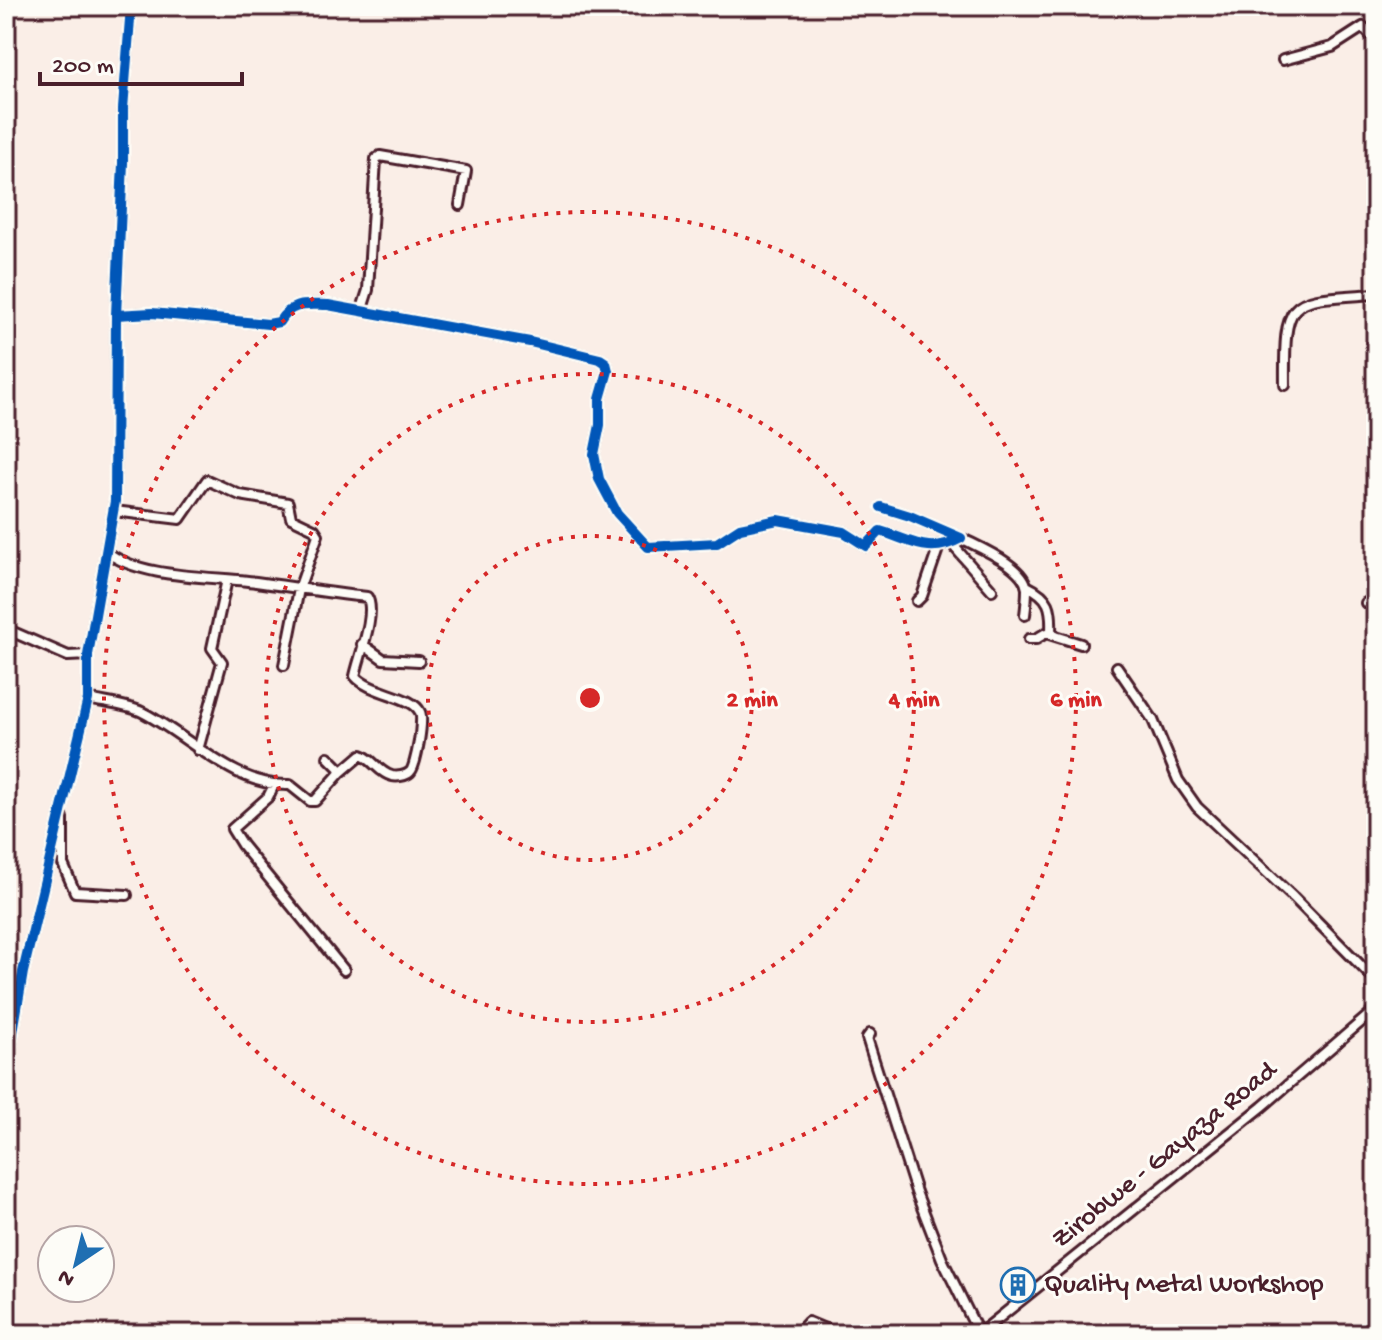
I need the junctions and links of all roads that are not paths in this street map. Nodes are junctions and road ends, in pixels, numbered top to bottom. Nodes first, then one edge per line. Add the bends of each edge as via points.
1 (131, 6) edge
2 (1376, 41) edge
3 (1283, 60) dead end
4 (460, 205) dead end
5 (1376, 294) edge
6 (362, 309) junction
7 (116, 315) junction
8 (1285, 385) dead end
9 (881, 507) dead end
10 (114, 511) junction
11 (961, 538) junction
12 (951, 543) junction
13 (939, 546) junction
14 (106, 551) junction
15 (225, 579) junction
16 (1027, 586) junction
17 (299, 589) junction
18 (992, 590) dead end
19 (1376, 600) edge
20 (917, 601) dead end
21 (1366, 603) dead end
22 (1025, 615) dead end
23 (6, 629) edge
24 (1054, 634) junction
25 (1029, 639) dead end
26 (362, 644) junction
27 (1081, 644) dead end
28 (88, 655) junction
29 (419, 661) dead end
30 (284, 665) dead end
31 (1117, 667) dead end
32 (88, 699) junction
33 (198, 750) junction
34 (328, 757) dead end
35 (340, 773) junction
36 (274, 785) junction
37 (62, 814) junction
38 (127, 895) dead end
39 (344, 970) dead end
40 (1376, 981) edge
41 (1376, 1009) edge
42 (870, 1034) dead end
43 (8, 1062) dead end
44 (797, 1334) edge
45 (837, 1334) edge
46 (979, 1334) edge

1 - 7 street
2 - 3 street via 1363,27 1332,47
4 - 6 street via 466,171 376,159 368,290
5 - 8 street via 1310,300 1295,309 1285,331
6 - 7 street via 299,306 268,324 152,313
6 - 13 street via 530,342 606,363 594,454 599,479 617,513 648,547 717,543 740,528 778,520 844,532 866,546 880,531 925,547
7 - 10 street
9 - 11 street
10 - 14 street
10 - 17 street via 180,519 207,480 240,495 288,503 291,518 318,535
11 - 12 street
11 - 16 street via 1012,566
12 - 13 street
12 - 18 street
13 - 20 street
14 - 15 street via 134,566
14 - 28 street
15 - 17 street
15 - 33 street via 212,648 222,662
16 - 22 street
16 - 24 street via 1048,602
17 - 26 street via 367,597 370,621
17 - 30 street
19 - 21 street
23 - 28 street via 68,656
24 - 25 street
24 - 27 street
26 - 29 street via 383,659
26 - 35 street via 355,676 418,708 421,729 408,774 394,777 361,755
28 - 32 street
31 - 40 street via 1153,720 1178,780 1197,807
32 - 33 street via 141,711
32 - 37 street
33 - 36 street
34 - 35 street
35 - 36 street via 315,801 290,785
36 - 39 street via 232,829
37 - 38 street via 63,864 75,892
37 - 43 street via 23,972
41 - 46 street, Zirobwe - Gayaza Road
42 - 46 street via 875,1069 916,1192
44 - 45 street via 808,1322

